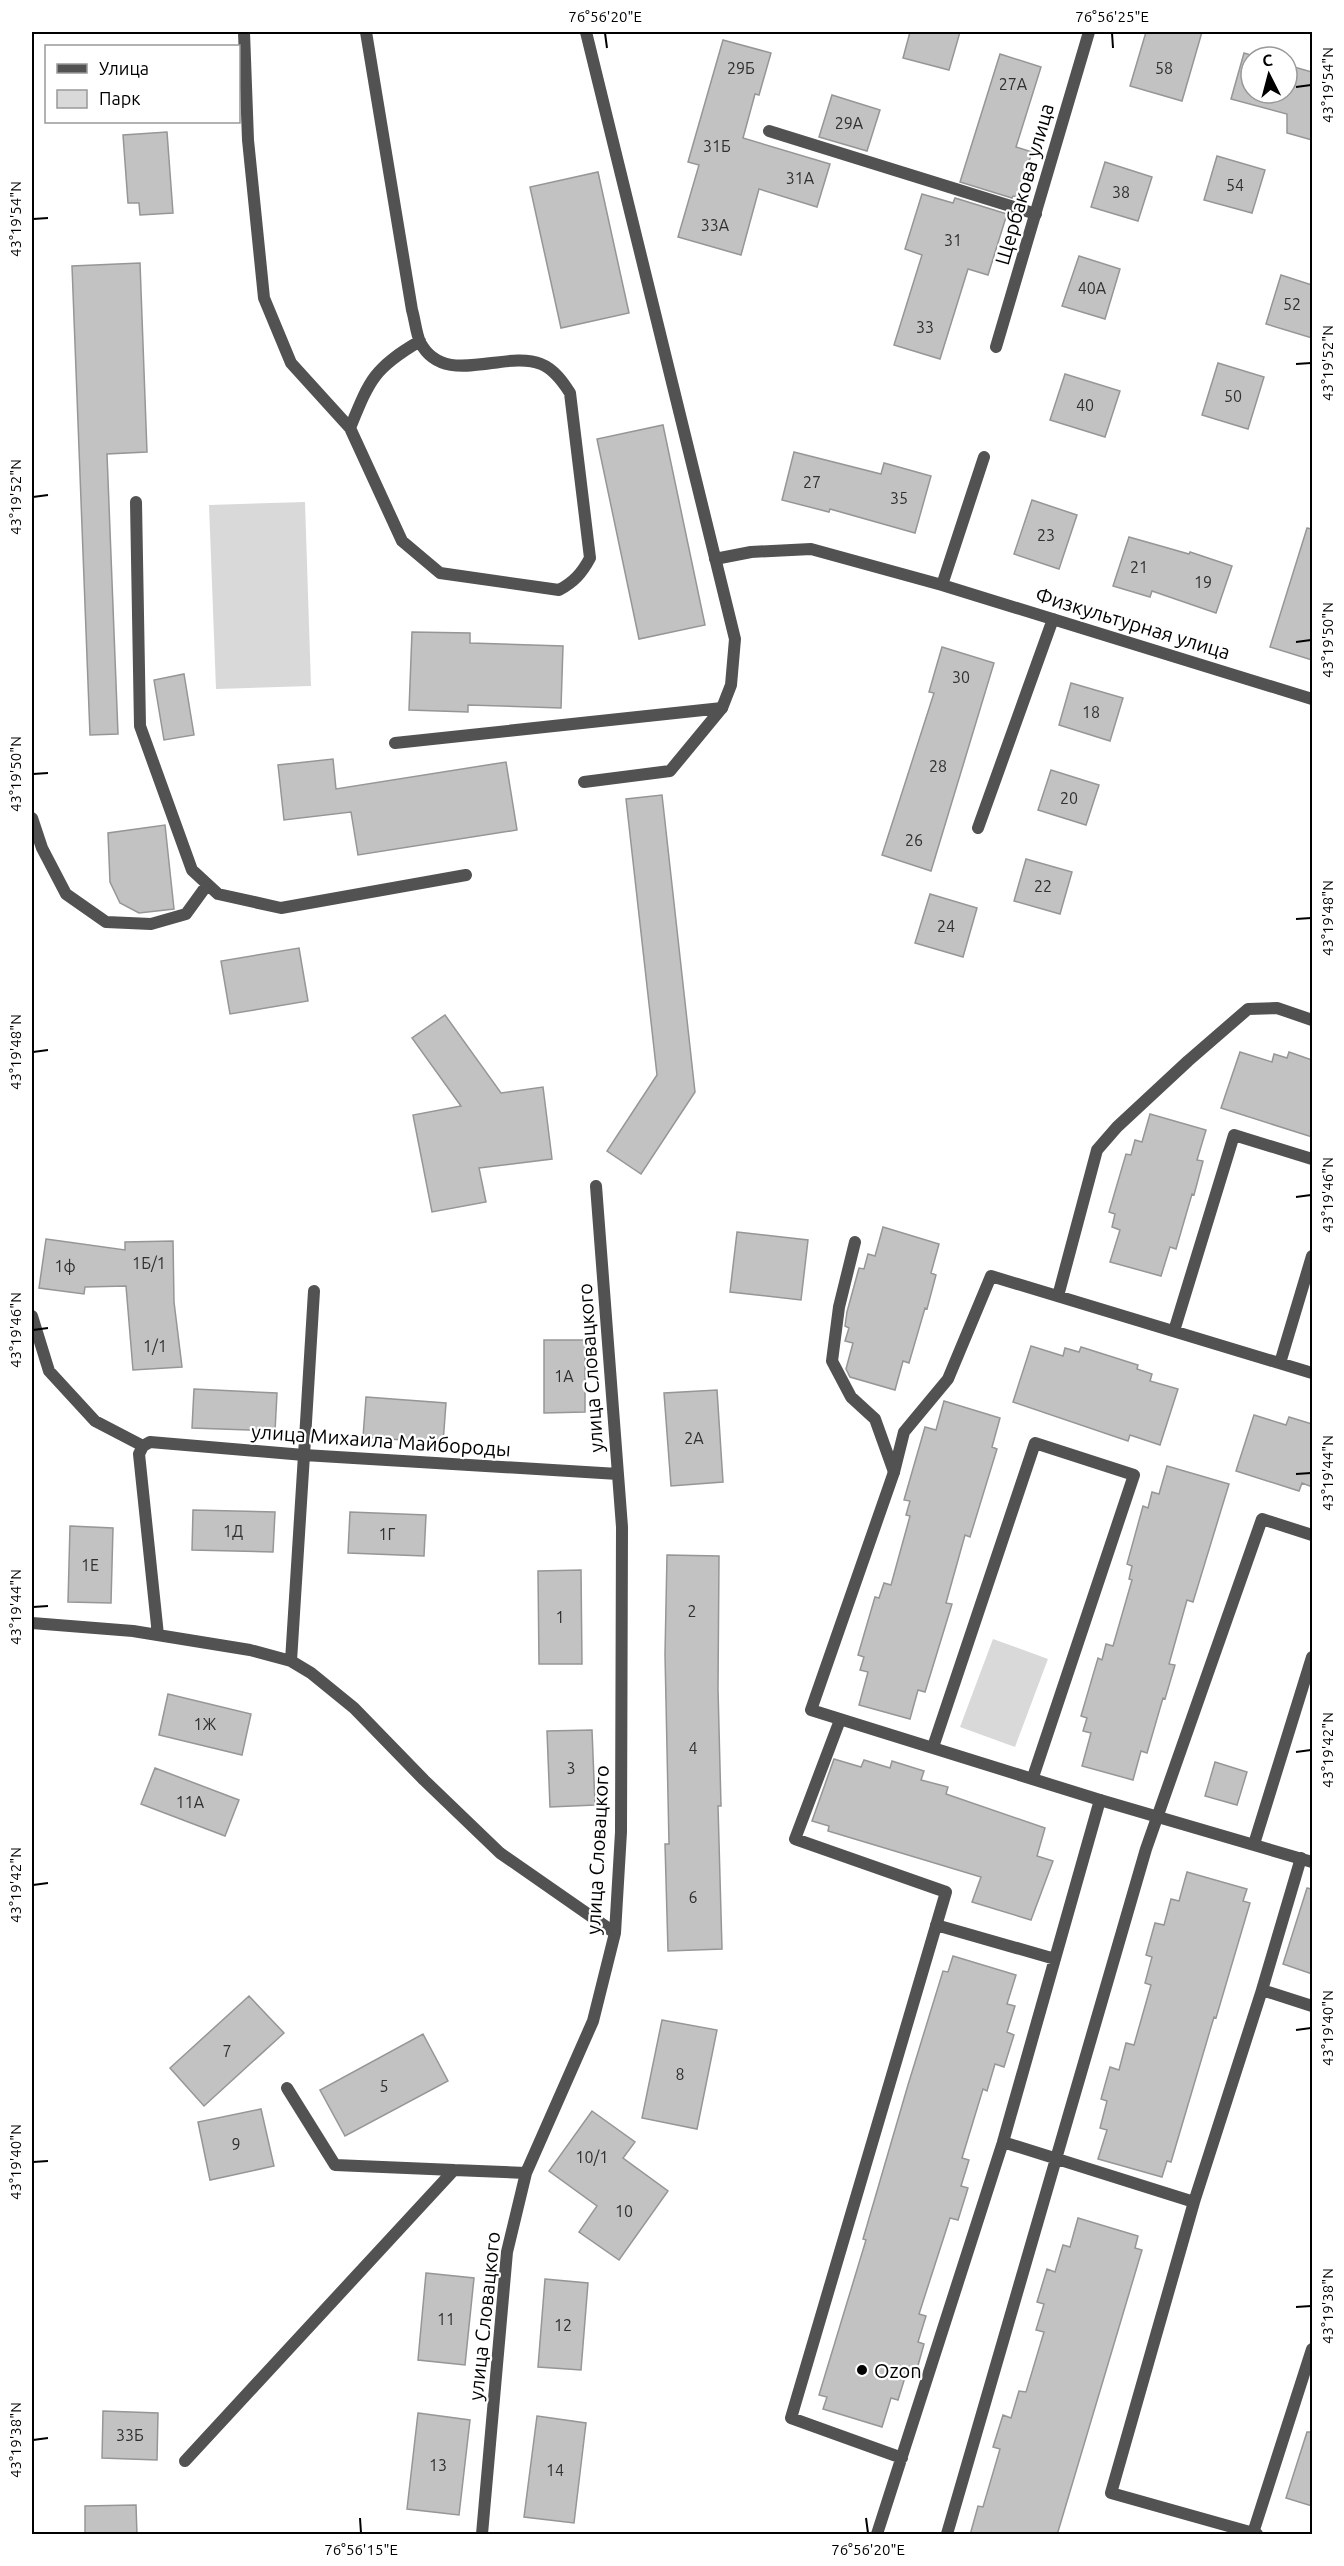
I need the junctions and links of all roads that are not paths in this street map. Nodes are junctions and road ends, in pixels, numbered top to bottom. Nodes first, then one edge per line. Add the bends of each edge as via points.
1 (244, 32) edge
2 (366, 32) edge
3 (586, 32) edge
4 (1089, 32) edge
5 (769, 131) dead end
6 (1036, 214) junction
7 (420, 341) junction
8 (996, 347) dead end
9 (350, 428) junction
10 (984, 458) dead end
11 (136, 502) dead end
12 (716, 559) junction
13 (942, 585) junction
14 (1053, 619) junction
15 (1312, 699) edge
16 (722, 708) junction
17 (394, 743) dead end
18 (584, 782) dead end
19 (32, 818) edge
20 (978, 828) dead end
21 (466, 875) dead end
22 (207, 885) junction
23 (1312, 1020) edge
24 (1312, 1159) edge
25 (596, 1186) dead end
26 (855, 1242) dead end
27 (1312, 1256) edge
28 (314, 1291) dead end
29 (1058, 1296) junction
30 (32, 1316) edge
31 (1174, 1331) junction
32 (1280, 1363) junction
33 (1312, 1373) edge
34 (143, 1446) junction
35 (304, 1455) junction
36 (894, 1472) junction
37 (618, 1474) junction
38 (1312, 1535) edge
39 (32, 1623) edge
40 (158, 1635) junction
41 (1312, 1657) edge
42 (291, 1661) junction
43 (840, 1720) junction
44 (933, 1747) junction
45 (1033, 1777) junction
46 (1100, 1800) junction
47 (1157, 1815) junction
48 (1254, 1844) junction
49 (1307, 1860) edge
50 (936, 1925) junction
51 (615, 1933) junction
52 (1055, 1959) junction
53 (1262, 1990) junction
54 (1312, 2006) edge
55 (287, 2088) dead end
56 (1003, 2142) junction
57 (1056, 2160) junction
58 (454, 2170) junction
59 (526, 2173) junction
60 (1194, 2202) junction
61 (1312, 2349) edge
62 (902, 2458) junction
63 (185, 2461) dead end
64 (1255, 2534) edge
65 (482, 2535) edge
66 (877, 2535) edge
67 (947, 2535) edge

1 - 9 street via 248,140 264,298 291,363
2 - 7 street
3 - 12 street
4 - 6 street, Щербакова улица
5 - 6 street
6 - 8 street, Щербакова улица
7 - 9 street via 389,359 368,385
7 - 9 street via 429,353 446,364 481,366 516,361 541,364 559,377 570,393 572,405 590,558 583,571 559,590 440,573 402,541
10 - 13 street
11 - 22 street via 140,726 192,870
12 - 13 street, Физкультурная улица via 750,552 811,549
12 - 16 street via 735,639 731,685
13 - 14 street, Физкультурная улица
14 - 15 street, Физкультурная улица
14 - 20 street
16 - 17 street
16 - 18 street via 670,771
19 - 22 street via 42,848 66,894 106,922 151,924 186,914
21 - 22 street via 281,908 218,894
23 - 29 street via 1276,1008 1248,1009 1117,1127 1097,1149
24 - 31 street via 1234,1135
25 - 37 street, улица Словацкого
26 - 36 street via 839,1307 832,1361 850,1397 875,1419
27 - 32 street
28 - 35 street
29 - 31 street
29 - 36 street via 991,1276 948,1379 904,1432
30 - 34 street via 50,1371 95,1421
31 - 32 street
32 - 33 street
34 - 35 street, улица Михаила Майбороды via 150,1442
34 - 40 street via 140,1454
35 - 37 street, улица Михаила Майбороды
35 - 42 street
36 - 43 street via 811,1710
37 - 51 street, улица Словацкого via 622,1527 621,1832
38 - 47 street via 1262,1519
39 - 40 street
40 - 42 street
41 - 48 street
42 - 51 street via 354,1708 500,1853
43 - 44 street
43 - 50 street via 795,1839 946,1892
44 - 45 street
44 - 45 street via 1035,1443 1134,1475
45 - 46 street
46 - 47 street
46 - 52 street
47 - 48 street
47 - 57 street
48 - 49 street
49 - 53 street
50 - 52 street
50 - 62 street via 791,2418
51 - 59 street, улица Словацкого via 593,2021
52 - 56 street
53 - 54 street
53 - 60 street
55 - 58 street via 335,2165
56 - 57 street
56 - 62 street
57 - 60 street
57 - 67 street
58 - 59 street
58 - 63 street
59 - 65 street, улица Словацкого via 507,2252
60 - 64 street via 1111,2493
61 - 64 street
62 - 66 street

